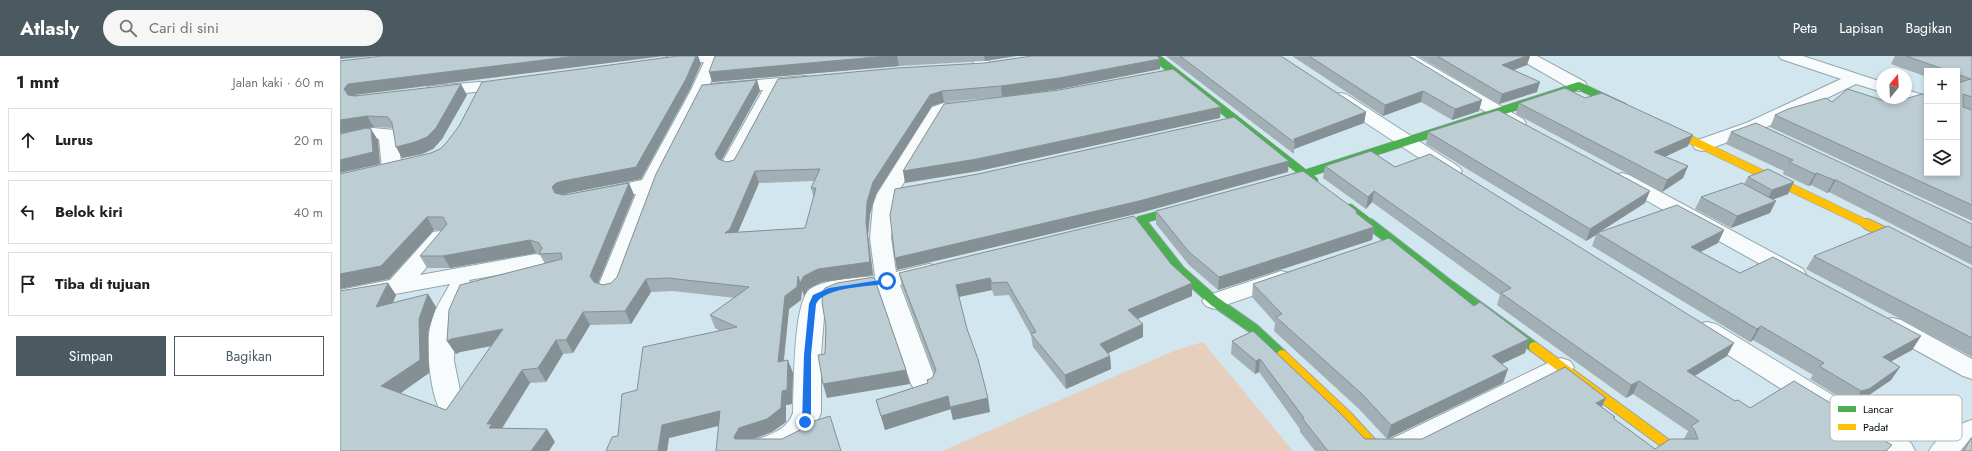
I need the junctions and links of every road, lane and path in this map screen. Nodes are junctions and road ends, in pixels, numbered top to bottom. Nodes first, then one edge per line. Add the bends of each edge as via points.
1 (713, 56) edge
2 (1154, 56) edge
3 (1404, 56) edge
4 (1525, 56) edge
5 (1787, 56) edge
6 (656, 63) edge
7 (977, 63) edge
8 (1002, 65) edge
9 (1175, 73) junction
10 (1152, 78) edge
11 (1856, 78) junction
12 (817, 80) edge
13 (498, 84) edge
14 (774, 84) junction
15 (1876, 85) edge
16 (1323, 86) edge
17 (1579, 86) junction
18 (699, 90) junction
19 (416, 94) edge
20 (1912, 97) edge
21 (1924, 101) edge
22 (986, 106) edge
23 (1630, 110) edge
24 (1498, 112) junction
25 (1235, 121) junction
26 (1659, 124) edge
27 (1212, 126) edge
28 (1752, 126) junction
29 (1533, 131) edge
30 (1772, 136) edge
31 (340, 140) edge
32 (1407, 142) junction
33 (1702, 145) junction
34 (730, 166) edge
35 (393, 168) edge
36 (1603, 169) edge
37 (1307, 175) junction
38 (1468, 180) edge
39 (1319, 184) edge
40 (649, 185) junction
41 (1269, 185) edge
42 (910, 190) edge
43 (887, 194) junction
44 (584, 197) edge
45 (1343, 203) edge
46 (1193, 206) edge
47 (442, 236) edge
48 (1391, 241) junction
49 (1370, 248) edge
50 (1918, 249) edge
51 (536, 261) dead end
52 (948, 266) edge
53 (1304, 270) edge
54 (467, 273) junction
55 (887, 281) junction
56 (1812, 283) edge
57 (398, 286) junction
58 (608, 288) edge
59 (340, 297) edge
60 (1214, 301) junction
61 (1874, 317) edge
62 (1691, 320) edge
63 (1561, 367) junction
64 (1972, 370) edge
65 (924, 384) edge
66 (450, 405) edge
67 (1830, 407) edge
68 (1972, 430) edge
69 (1962, 438) edge
70 (1885, 441) edge
71 (1957, 441) edge
72 (755, 451) edge
73 (1378, 451) edge
74 (1393, 451) edge
75 (1676, 451) edge
76 (1901, 451) edge
77 (1944, 451) edge

1 - 6 street
1 - 18 street
2 - 9 street
3 - 24 street
4 - 17 street
5 - 11 street
7 - 8 street
9 - 10 street
9 - 25 street
11 - 15 street
11 - 28 street
12 - 14 street
13 - 19 street via 476,94
14 - 18 street
14 - 34 street
16 - 32 street
17 - 23 street
17 - 24 street
18 - 40 street
20 - 21 street
22 - 43 street via 944,108 938,111
24 - 29 street
24 - 32 street
25 - 27 street
25 - 37 street
26 - 33 street
28 - 30 street
28 - 33 street
31 - 35 street via 373,133 388,134
32 - 37 street
32 - 38 street
33 - 50 street
36 - 56 street
37 - 39 street
37 - 41 street
40 - 44 street
40 - 58 street
42 - 43 street
43 - 55 street via 882,206 879,243
45 - 48 street
46 - 60 street via 1132,222
47 - 57 street
48 - 49 street
48 - 63 street
51 - 54 street
52 - 55 street
53 - 60 street
54 - 57 street
54 - 66 street via 444,323 441,361
55 - 65 street
55 - 72 street via 832,289 816,297 813,304 808,355 805,422 788,439
57 - 59 street
60 - 73 street via 1254,329 1348,417
61 - 64 street
62 - 67 street
63 - 74 street
63 - 75 street
68 - 69 street
70 - 76 street
71 - 77 street

